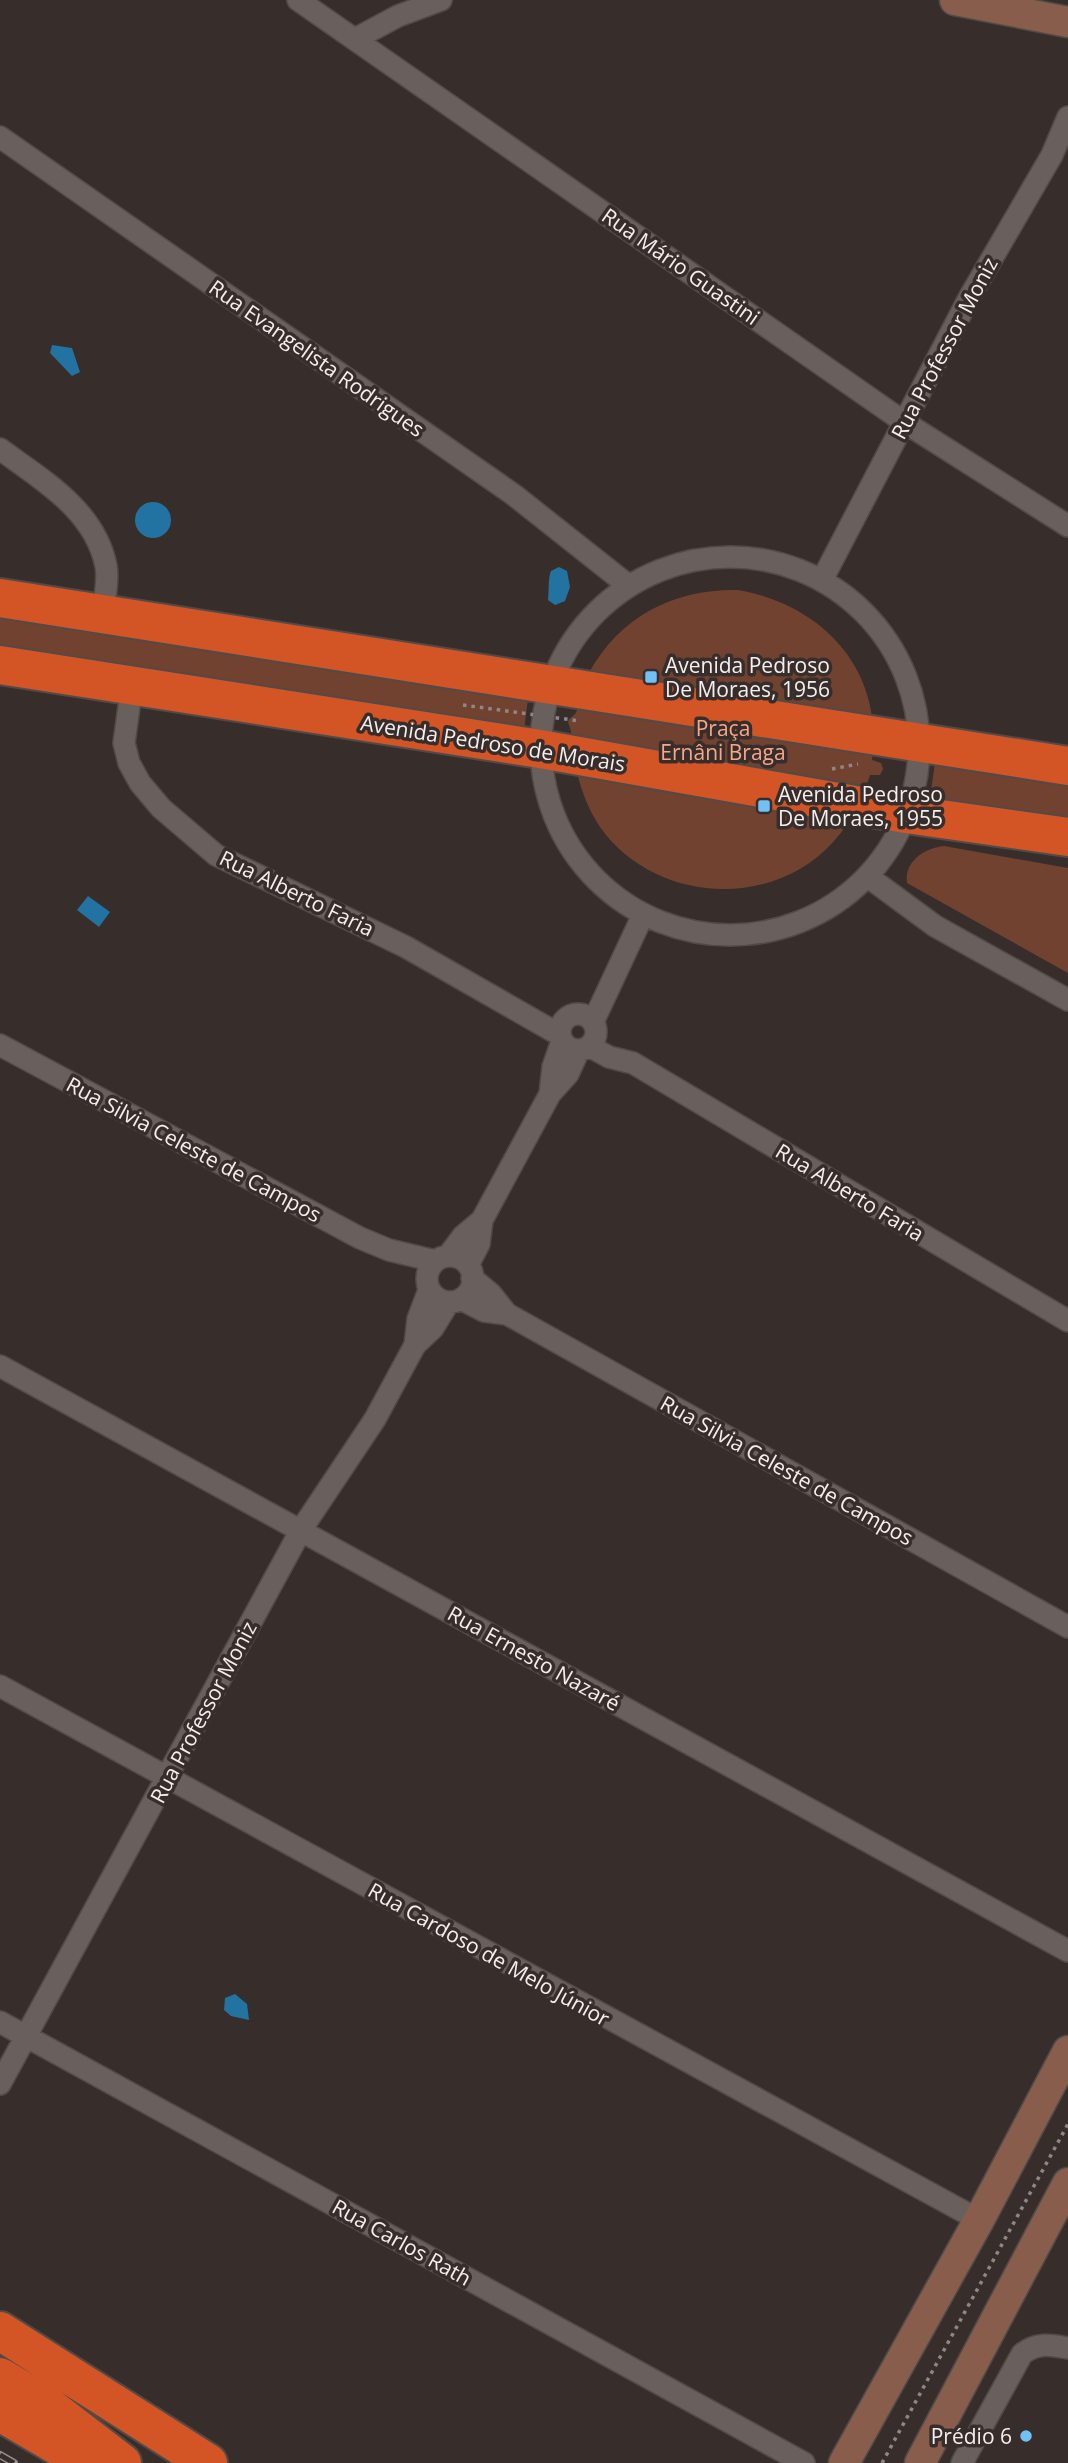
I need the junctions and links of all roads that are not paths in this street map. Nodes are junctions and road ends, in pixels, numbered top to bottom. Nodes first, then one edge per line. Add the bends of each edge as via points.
1 (298, 0) edge
2 (441, 0) edge
3 (955, 0) edge
4 (1035, 7) edge
5 (1068, 22) edge
6 (355, 39) junction
7 (1067, 123) edge
8 (0, 137) edge
9 (904, 422) junction
10 (0, 449) edge
11 (1068, 526) edge
12 (822, 580) junction
13 (629, 586) junction
14 (0, 598) edge
15 (103, 614) junction
16 (0, 665) edge
17 (132, 685) junction
18 (550, 685) junction
19 (919, 743) junction
20 (540, 749) junction
21 (1068, 766) edge
22 (906, 814) junction
23 (1068, 836) edge
24 (867, 876) junction
25 (643, 915) junction
26 (1068, 1000) edge
27 (578, 1032) junction
28 (0, 1045) edge
29 (482, 1220) junction
30 (435, 1271) junction
31 (470, 1272) junction
32 (455, 1300) junction
33 (507, 1314) junction
34 (1068, 1321) edge
35 (415, 1345) junction
36 (0, 1366) edge
37 (301, 1530) junction
38 (1068, 1626) edge
39 (0, 1686) edge
40 (169, 1777) junction
41 (1068, 1951) edge
42 (0, 2022) edge
43 (27, 2037) junction
44 (1068, 2051) edge
45 (0, 2084) edge
46 (1068, 2183) edge
47 (979, 2220) junction
48 (7, 2329) edge
49 (1068, 2348) edge
50 (0, 2377) edge
51 (0, 2412) edge
52 (87, 2463) edge
53 (122, 2463) edge
54 (208, 2463) edge
55 (804, 2463) edge
56 (844, 2463) edge
57 (920, 2463) edge
58 (962, 2463) edge

1 - 6 street, Rua Mário Guastini
2 - 6 street
3 - 4 street
4 - 5 street
6 - 9 street, Rua Mário Guastini
7 - 9 street, Rua Professor Moniz
8 - 13 street, Rua Evangelista Rodrigues via 514,495
9 - 11 street, Rua Mário Guastini
9 - 12 street, Rua Professor Moniz
10 - 15 street via 81,513 107,567
12 - 13 street via 785,565 745,557 705,559 666,568
12 - 19 street via 873,622 902,666 915,704
13 - 18 street via 589,621 569,646
14 - 15 highway
15 - 18 highway
16 - 17 highway, Avenida Pedroso de Morais
17 - 20 highway, Avenida Pedroso de Morais
17 - 27 street, Rua Alberto Faria via 124,743 139,783 216,855 406,947 521,1011 534,1023
18 - 19 highway
18 - 20 street
19 - 21 highway
19 - 22 street
20 - 22 highway, Avenida Pedroso de Morais
20 - 25 street via 551,810 565,839 604,887
22 - 23 highway, Avenida Pedroso de Morais
22 - 24 street
24 - 25 street via 806,918 771,930 697,932
24 - 26 street via 935,926
25 - 27 street, Rua Professor Moniz via 607,989
27 - 29 street, Rua Professor Moniz via 553,1067 551,1094
27 - 34 street, Rua Alberto Faria via 609,1057 633,1063
28 - 30 street, Rua Silvia Celeste de Campos via 389,1250 405,1266
29 - 30 street, Rua Professor Moniz
29 - 31 street, Rua Professor Moniz
30 - 31 street, Rua Silvia Celeste de Campos
30 - 32 street, Rua Silvia Celeste de Campos via 440,1300
30 - 35 street, Rua Professor Moniz via 418,1319
31 - 32 street, Rua Professor Moniz via 468,1291
31 - 33 street, Rua Silvia Celeste de Campos
32 - 33 street, Rua Silvia Celeste de Campos
32 - 35 street, Rua Professor Moniz
33 - 38 street, Rua Silvia Celeste de Campos
35 - 37 street, Rua Professor Moniz via 375,1419
36 - 37 street, Rua Ernesto Nazaré
37 - 40 street, Rua Professor Moniz
37 - 41 street, Rua Ernesto Nazaré
39 - 40 street, Rua Cardoso de Melo Júnior
40 - 43 street, Rua Professor Moniz
40 - 47 street, Rua Cardoso de Melo Júnior
42 - 43 street, Rua Carlos Rath
43 - 45 street, Rua Professor Moniz
43 - 55 street, Rua Carlos Rath
44 - 47 street
46 - 57 street
47 - 56 street
48 - 54 highway
49 - 58 street via 1045,2344 1022,2354
50 - 53 highway via 44,2403
51 - 52 highway

